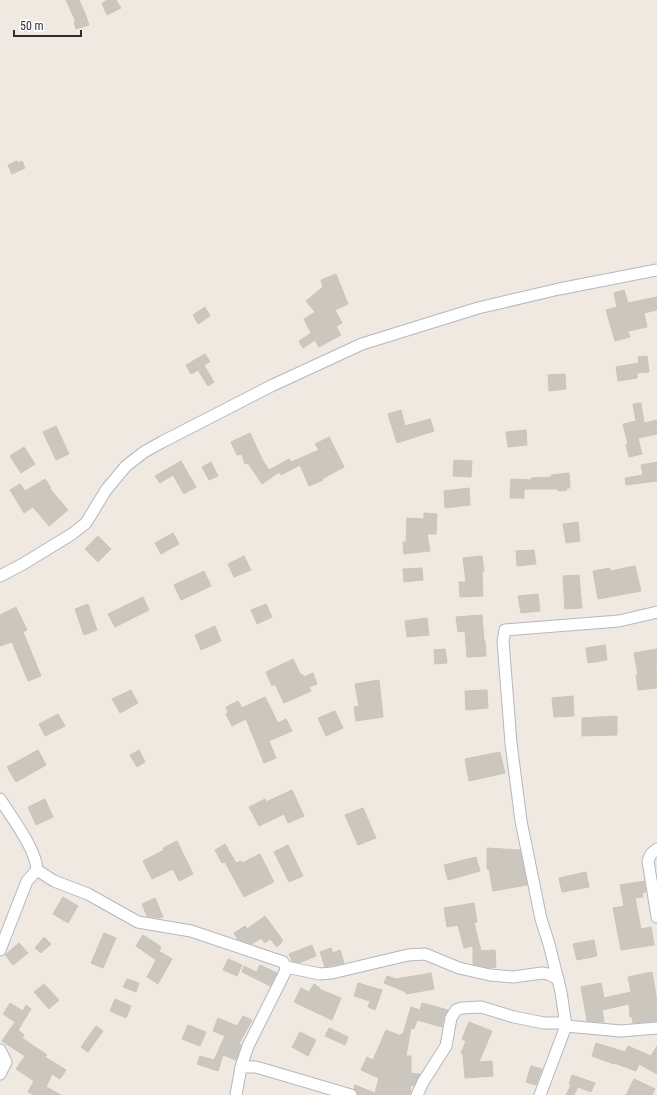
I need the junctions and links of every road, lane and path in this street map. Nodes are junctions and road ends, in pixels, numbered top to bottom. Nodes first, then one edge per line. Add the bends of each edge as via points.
1 (657, 270) edge
2 (0, 576) edge
3 (657, 612) edge
4 (0, 799) edge
5 (657, 849) edge
6 (37, 870) junction
7 (657, 917) edge
8 (0, 950) edge
9 (286, 968) junction
10 (558, 979) junction
11 (566, 1025) junction
12 (657, 1028) edge
13 (0, 1050) edge
14 (241, 1067) junction
15 (0, 1074) edge
16 (236, 1095) edge
17 (351, 1095) edge
18 (417, 1095) edge
19 (540, 1095) edge

1 - 2 street via 559,288 478,308 362,344 271,386 144,452 126,466 106,490 86,523 66,538
3 - 10 street via 619,621 505,630 503,641 511,743 521,821 541,919
4 - 6 street via 26,840 37,864
5 - 7 street via 648,861
6 - 8 street via 27,881
6 - 9 street via 54,881 88,894 138,922 191,931 248,952 277,959 283,962
9 - 10 street via 320,974 332,973 408,954 425,954 459,968 490,975 513,977 542,973
9 - 14 street via 248,1046
10 - 11 street
11 - 12 street via 621,1031
11 - 18 street via 514,1017 482,1007 456,1010 451,1018 446,1046
11 - 19 street
13 - 15 street via 6,1062
14 - 16 street
14 - 17 street via 256,1067

